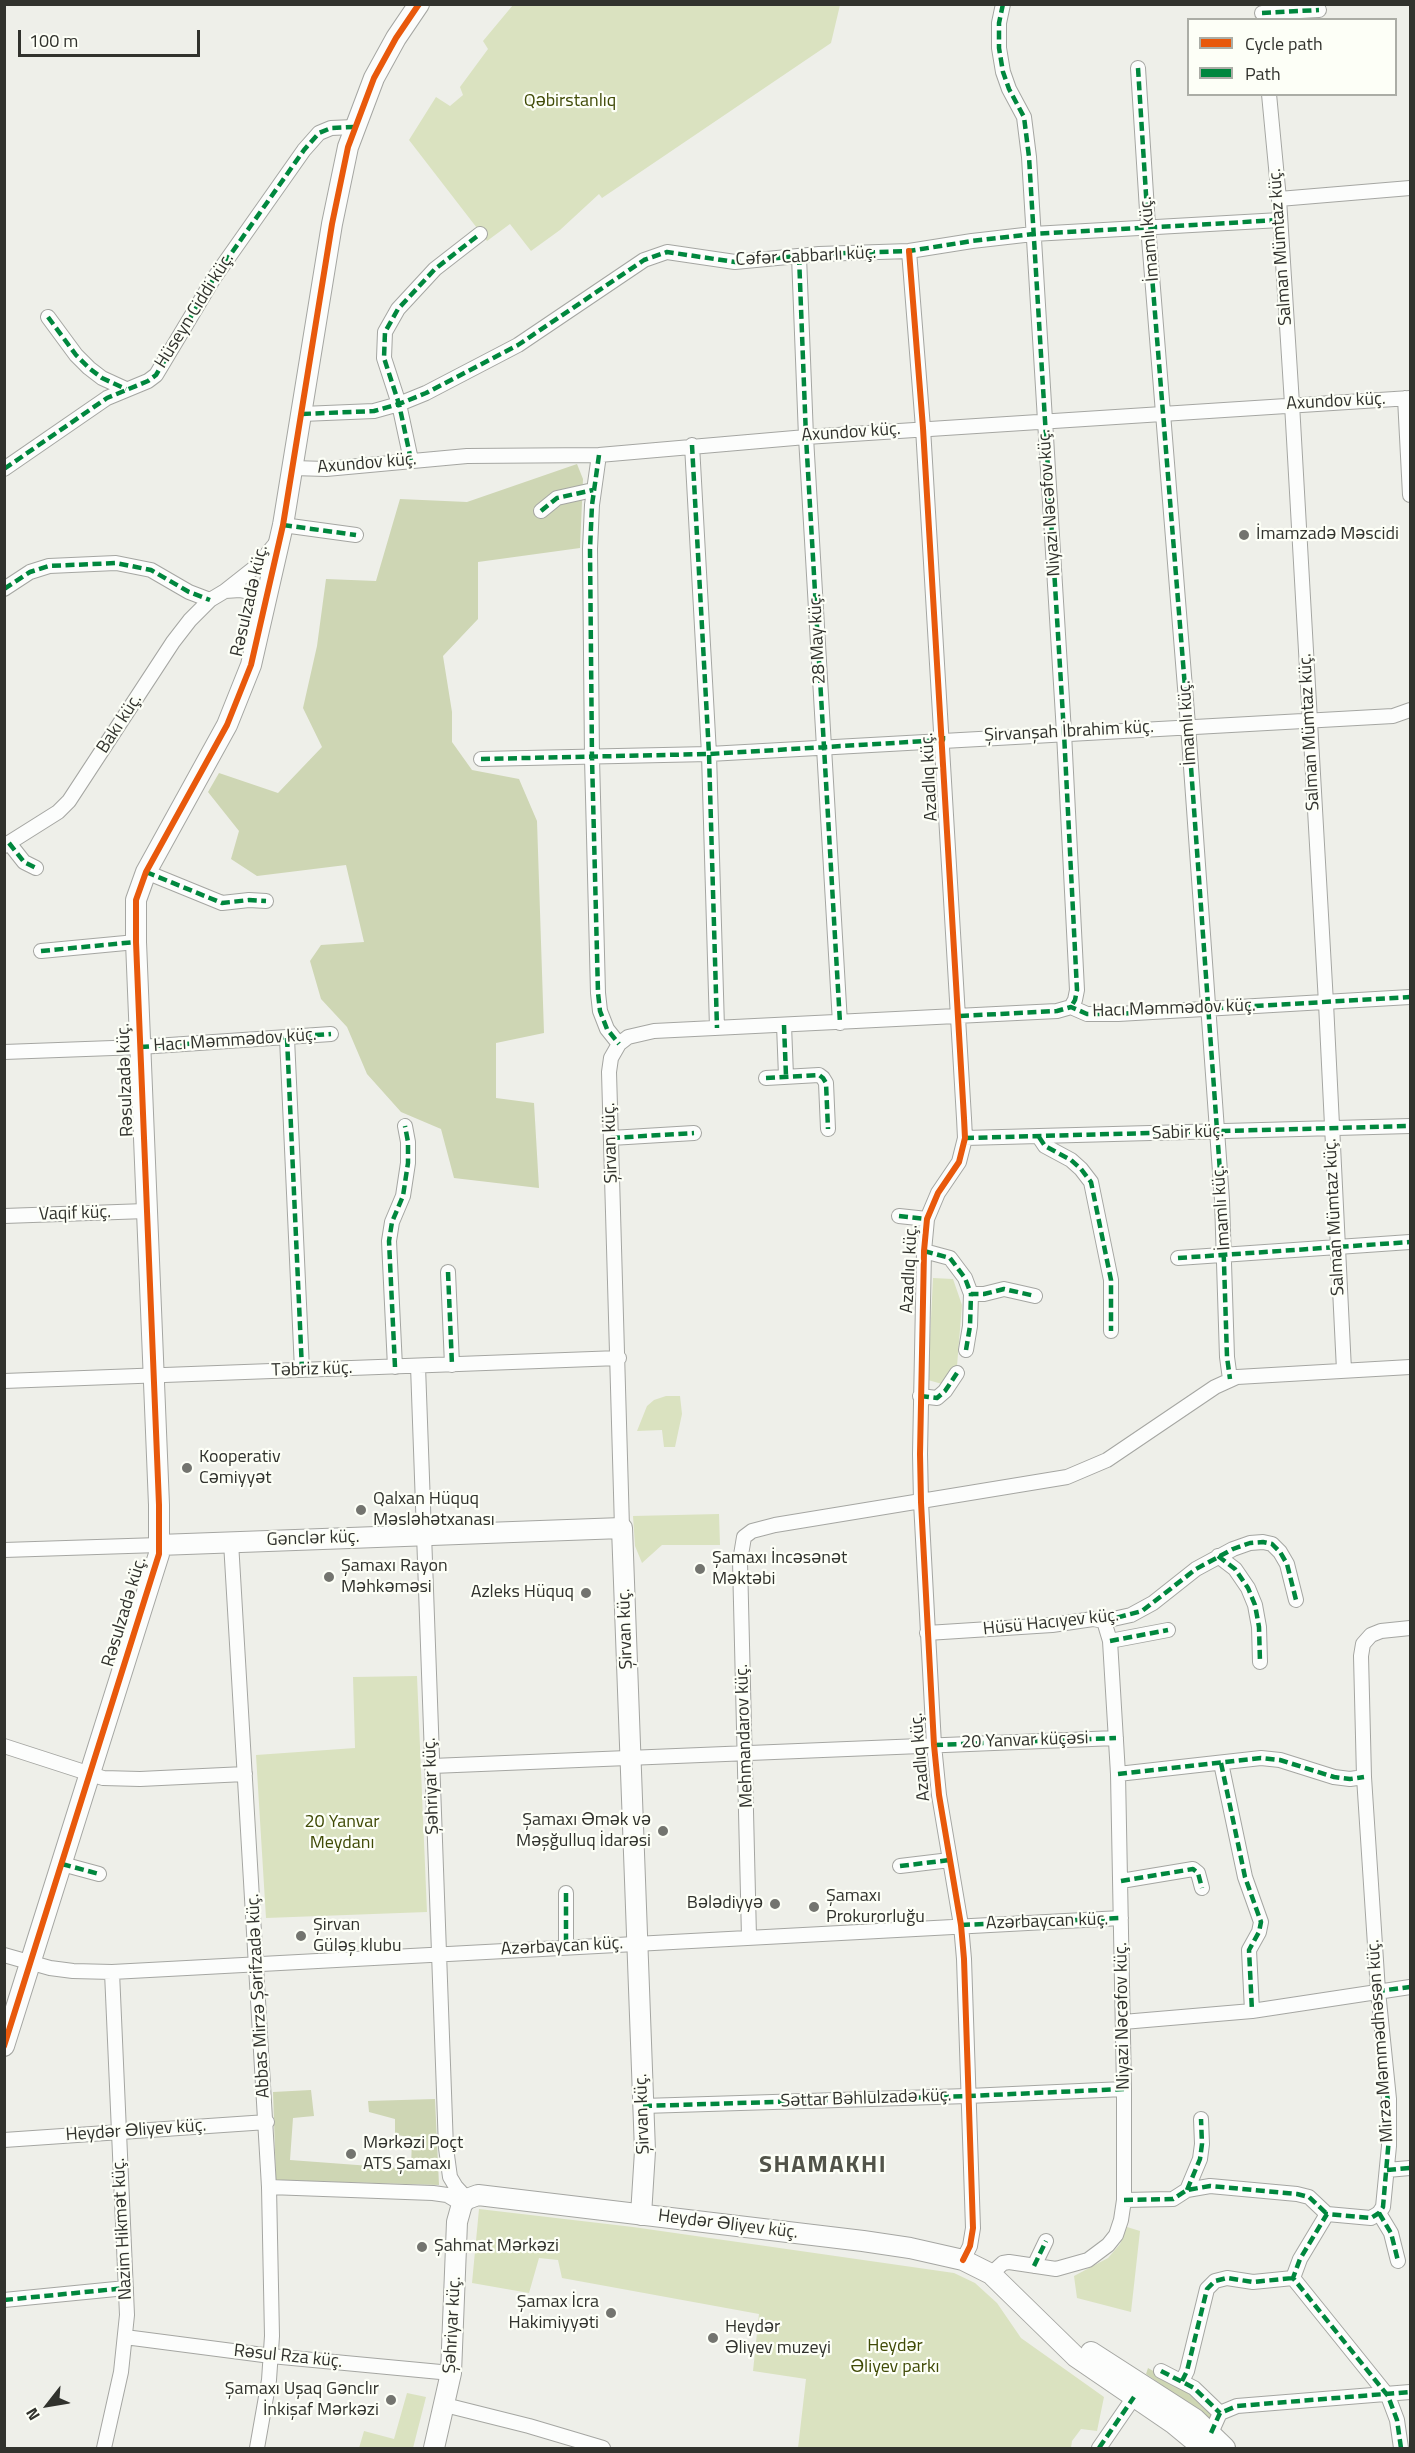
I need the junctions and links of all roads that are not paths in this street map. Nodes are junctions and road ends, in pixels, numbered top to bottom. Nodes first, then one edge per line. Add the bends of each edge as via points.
1 (419, 4) edge
2 (1003, 4) edge
3 (1319, 10) dead end
4 (1262, 12) edge
5 (1138, 68) dead end
6 (1269, 96) edge
7 (354, 127) junction
8 (1410, 188) edge
9 (1279, 199) junction
10 (1280, 220) junction
11 (1148, 226) junction
12 (480, 234) dead end
13 (1033, 234) junction
14 (909, 251) junction
15 (799, 256) junction
16 (48, 317) dead end
17 (126, 389) junction
18 (1408, 398) edge
19 (399, 404) junction
20 (1292, 404) junction
21 (1164, 412) junction
22 (302, 414) junction
23 (1045, 421) junction
24 (923, 428) junction
25 (806, 436) junction
26 (692, 445) junction
27 (599, 455) junction
28 (411, 460) junction
29 (293, 468) junction
30 (4, 469) edge
31 (593, 490) junction
32 (1410, 495) edge
33 (541, 511) dead end
34 (282, 530) junction
35 (356, 535) dead end
36 (4, 589) edge
37 (225, 591) junction
38 (267, 596) junction
39 (210, 600) junction
40 (1410, 710) edge
41 (1308, 720) junction
42 (1188, 725) junction
43 (1064, 733) junction
44 (943, 740) junction
45 (824, 747) junction
46 (709, 754) junction
47 (592, 758) junction
48 (481, 759) dead end
49 (7, 845) edge
50 (36, 868) dead end
51 (146, 872) junction
52 (266, 901) dead end
53 (136, 942) junction
54 (41, 951) dead end
55 (1410, 997) edge
56 (1326, 1003) junction
57 (1071, 1006) junction
58 (1208, 1009) junction
59 (960, 1016) junction
60 (840, 1023) junction
61 (784, 1025) junction
62 (717, 1028) junction
63 (331, 1034) dead end
64 (287, 1038) junction
65 (619, 1044) junction
66 (140, 1047) junction
67 (4, 1052) edge
68 (786, 1076) junction
69 (766, 1078) dead end
70 (405, 1126) dead end
71 (1410, 1126) edge
72 (828, 1129) dead end
73 (1331, 1129) junction
74 (1216, 1132) junction
75 (694, 1133) dead end
76 (1039, 1137) junction
77 (611, 1138) junction
78 (964, 1138) junction
79 (146, 1211) junction
80 (4, 1216) edge
81 (899, 1216) dead end
82 (927, 1219) junction
83 (1410, 1242) edge
84 (1336, 1247) junction
85 (924, 1251) junction
86 (1225, 1256) junction
87 (1178, 1258) dead end
88 (448, 1272) dead end
89 (971, 1294) junction
90 (1035, 1296) dead end
91 (1111, 1331) dead end
92 (966, 1350) dead end
93 (619, 1358) junction
94 (452, 1365) junction
95 (418, 1366) junction
96 (395, 1367) junction
97 (1410, 1367) edge
98 (302, 1370) junction
99 (1344, 1370) junction
100 (957, 1373) dead end
101 (153, 1376) junction
102 (1230, 1379) junction
103 (4, 1381) edge
104 (920, 1396) junction
105 (921, 1502) junction
106 (622, 1528) junction
107 (424, 1535) junction
108 (231, 1542) junction
109 (159, 1545) junction
110 (4, 1550) edge
111 (1218, 1556) junction
112 (1296, 1600) dead end
113 (1104, 1620) junction
114 (1410, 1628) edge
115 (1168, 1630) dead end
116 (927, 1634) junction
117 (1110, 1641) junction
118 (1260, 1662) dead end
119 (1116, 1738) junction
120 (934, 1745) junction
121 (4, 1746) edge
122 (745, 1753) junction
123 (630, 1758) junction
124 (1221, 1763) junction
125 (432, 1766) junction
126 (245, 1774) junction
127 (1118, 1774) junction
128 (90, 1775) junction
129 (1364, 1778) junction
130 (950, 1860) junction
131 (62, 1864) junction
132 (900, 1866) dead end
133 (99, 1874) dead end
134 (1120, 1881) junction
135 (1202, 1888) dead end
136 (566, 1893) dead end
137 (1121, 1918) junction
138 (961, 1925) junction
139 (749, 1937) junction
140 (637, 1943) junction
141 (566, 1947) junction
142 (438, 1954) junction
143 (4, 1955) edge
144 (30, 1963) junction
145 (258, 1964) junction
146 (112, 1972) junction
147 (1410, 1987) edge
148 (1378, 1991) junction
149 (1252, 2011) junction
150 (1123, 2022) junction
151 (4, 2046) edge
152 (1124, 2089) junction
153 (968, 2096) junction
154 (643, 2106) junction
155 (1201, 2119) dead end
156 (267, 2122) junction
157 (118, 2132) junction
158 (4, 2140) edge
159 (1410, 2169) edge
160 (1387, 2170) junction
161 (269, 2187) junction
162 (1187, 2190) junction
163 (1124, 2200) junction
164 (464, 2202) junction
165 (1379, 2213) junction
166 (1327, 2214) junction
167 (641, 2215) junction
168 (1046, 2241) dead end
169 (963, 2260) junction
170 (1398, 2261) dead end
171 (1034, 2266) junction
172 (991, 2274) junction
173 (1293, 2278) junction
174 (126, 2288) junction
175 (4, 2300) edge
176 (1036, 2318) junction
177 (125, 2337) junction
178 (271, 2356) junction
179 (1161, 2371) dead end
180 (451, 2373) junction
181 (1182, 2381) junction
182 (1410, 2392) edge
183 (1388, 2396) junction
184 (1134, 2397) junction
185 (445, 2405) junction
186 (1220, 2413) junction
187 (1207, 2441) edge
188 (104, 2448) edge
189 (257, 2448) edge
190 (434, 2448) edge
191 (603, 2448) edge
192 (1099, 2448) edge
193 (1225, 2448) edge
194 (1401, 2448) edge

1 - 7 street, Rəsulzadə küç. via 382,61
2 - 13 street, Niyazi Nəcəfov küç. via 999,48 1003,72 1027,129
3 - 4 street
5 - 11 street, İmamlı küç.
6 - 9 street, Salman Mümtaz küç.
7 - 17 street, Hüseyn Ciddi küç. via 319,133 304,150 214,278 156,375
7 - 22 street, Rəsulzadə küç. via 332,224
8 - 9 street
9 - 10 street, Salman Mümtaz küç.
10 - 11 street, Cəfər Cabbarlı küç.
10 - 20 street, Salman Mümtaz küç.
11 - 13 street, Cəfər Cabbarlı küç.
11 - 21 street, İmamlı küç.
12 - 19 street via 435,269 389,322 384,358
13 - 14 street, Cəfər Cabbarlı küç.
13 - 23 street, Niyazi Nəcəfov küç.
14 - 15 street, Cəfər Cabbarlı küç.
14 - 24 street, Azadlıq küç.
15 - 19 street, Cəfər Cabbarlı küç. via 735,262 676,252 657,255 634,266 518,345
15 - 25 street, 28 May küç.
16 - 17 street via 89,368
17 - 30 street, Hüseyn Ciddi küç. via 94,406
18 - 20 street, Axundov küç.
18 - 32 street
19 - 22 street, Cəfər Cabbarlı küç. via 355,413
19 - 28 street
20 - 21 street, Axundov küç.
20 - 41 street, Salman Mümtaz küç.
21 - 23 street, Axundov küç.
21 - 42 street, İmamlı küç.
22 - 29 street, Rəsulzadə küç.
23 - 24 street, Axundov küç.
23 - 43 street, Niyazi Nəcəfov küç.
24 - 25 street, Axundov küç.
24 - 44 street, Azadlıq küç.
25 - 26 street, Axundov küç.
25 - 45 street, 28 May küç.
26 - 27 street, Axundov küç.
26 - 46 street
27 - 28 street, Axundov küç.
27 - 31 street
28 - 29 street, Axundov küç. via 326,469
29 - 34 street, Rəsulzadə küç.
31 - 33 street via 557,498
31 - 47 street
34 - 35 street
34 - 37 street, Bakı küç. via 258,565
34 - 38 street, Rəsulzadə küç.
36 - 39 street via 30,572 49,566 116,563 151,570
37 - 38 street
37 - 39 street, Bakı küç.
38 - 51 street, Rəsulzadə küç. via 237,703
39 - 49 street, Bakı küç. via 173,642 69,801
40 - 41 street, Şirvanşah İbrahim küç. via 1393,716
41 - 42 street, Şirvanşah İbrahim küç.
41 - 56 street, Salman Mümtaz küç.
42 - 43 street, Şirvanşah İbrahim küç.
42 - 58 street, İmamlı küç.
43 - 44 street, Şirvanşah İbrahim küç.
43 - 57 street, Niyazi Nəcəfov küç. via 1077,990
44 - 45 street, Şirvanşah İbrahim küç.
44 - 59 street, Azadlıq küç.
45 - 46 street, Şirvanşah İbrahim küç.
45 - 60 street, 28 May küç.
46 - 47 street, Şirvanşah İbrahim küç.
46 - 62 street
47 - 48 street, Şirvanşah İbrahim küç.
47 - 65 street via 598,993 607,1029
49 - 50 street
51 - 52 street via 222,903
51 - 53 street, Rəsulzadə küç. via 136,900
53 - 54 street
53 - 66 street, Rəsulzadə küç.
55 - 56 street, Hacı Məmmədov küç.
56 - 58 street, Hacı Məmmədov küç.
56 - 73 street, Salman Mümtaz küç.
57 - 58 street, Hacı Məmmədov küç. via 1087,1014
57 - 59 street, Hacı Məmmədov küç. via 1057,1011
58 - 74 street, İmamlı küç.
59 - 60 street, Hacı Məmmədov küç.
59 - 78 street, Azadlıq küç.
60 - 61 street, Hacı Məmmədov küç.
61 - 62 street, Hacı Məmmədov küç.
61 - 68 street
62 - 65 street, Hacı Məmmədov küç. via 654,1031 628,1037
63 - 64 street, Hacı Məmmədov küç.
64 - 66 street, Hacı Məmmədov küç.
64 - 98 street
65 - 77 street, Şirvan küç. via 609,1072
66 - 67 street, Hacı Məmmədov küç.
66 - 79 street, Rəsulzadə küç.
68 - 69 street
68 - 72 street via 823,1077
70 - 96 street via 405,1185 389,1240
71 - 73 street, Sabir küç.
73 - 74 street, Sabir küç.
73 - 84 street, Salman Mümtaz küç.
74 - 76 street, Sabir küç.
74 - 86 street, İmamlı küç.
75 - 77 street
76 - 78 street, Sabir küç.
76 - 91 street via 1045,1146 1082,1169 1091,1182 1111,1280
77 - 93 street, Şirvan küç.
78 - 82 street, Azadlıq küç. via 959,1162 938,1193
79 - 80 street, Vaqif küç.
79 - 101 street, Rəsulzadə küç.
81 - 82 street
82 - 85 street, Azadlıq küç.
83 - 84 street
84 - 86 street
84 - 99 street, Salman Mümtaz küç.
85 - 89 street via 950,1258
85 - 104 street, Azadlıq küç.
86 - 87 street
86 - 102 street, İmamlı küç.
88 - 94 street
89 - 90 street via 1004,1289
89 - 92 street
93 - 94 street, Təbriz küç.
93 - 106 street, Şirvan küç.
94 - 95 street, Təbriz küç.
95 - 96 street, Təbriz küç.
95 - 107 street, Şəhriyar küç.
96 - 98 street, Təbriz küç.
97 - 99 street
98 - 101 street, Təbriz küç.
99 - 102 street
100 - 104 street via 937,1398
101 - 103 street, Təbriz küç.
101 - 109 street, Rəsulzadə küç.
102 - 105 street via 1122,1451 1081,1472
104 - 105 street, Azadlıq küç.
105 - 116 street, Azadlıq küç.
105 - 122 street, Mehmandarov küç. via 775,1525 744,1537 740,1561
106 - 107 street, Gənclər küç.
106 - 123 street, Şirvan küç.
107 - 108 street, Gənclər küç.
107 - 125 street, Şəhriyar küç.
108 - 109 street, Gənclər küç.
108 - 126 street, Abbas Mirzə Şərifzadə küç.
109 - 110 street, Gənclər küç.
109 - 128 street, Rəsulzadə küç. via 157,1564
111 - 112 street, Hüsü Hacıyev küç. via 1250,1543 1272,1544 1287,1564
111 - 113 street, Hüsü Hacıyev küç. via 1142,1611
111 - 118 street via 1235,1569 1255,1605
113 - 116 street, Hüsü Hacıyev küç.
113 - 117 street, Niyazi Nəcəfov küç.
114 - 129 street, Mirzə Məmmədhəsən küç. via 1381,1631 1363,1644 1360,1656
115 - 117 street
116 - 120 street, Azadlıq küç.
117 - 119 street, Niyazi Nəcəfov küç.
119 - 120 street, 20 Yanvar küçəsi
119 - 127 street, Niyazi Nəcəfov küç.
120 - 122 street, 20 Yanvar küçəsi
120 - 130 street, Azadlıq küç.
121 - 128 street
122 - 123 street, 20 Yanvar küçəsi
122 - 139 street, Mehmandarov küç.
123 - 125 street, 20 Yanvar küçəsi
123 - 140 street, Şirvan küç.
124 - 127 street
124 - 129 street via 1261,1758 1334,1777
124 - 149 street via 1247,1885 1262,1922 1249,1950
125 - 142 street, Şəhriyar küç.
126 - 128 street via 140,1779
126 - 145 street, Abbas Mirzə Şərifzadə küç.
127 - 134 street, Niyazi Nəcəfov küç.
128 - 131 street, Rəsulzadə küç.
129 - 148 street, Mirzə Məmmədhəsən küç.
130 - 132 street
130 - 138 street, Azadlıq küç.
131 - 133 street
131 - 144 street, Rəsulzadə küç.
134 - 135 street via 1193,1869
134 - 137 street, Niyazi Nəcəfov küç.
136 - 141 street
137 - 138 street, Azərbaycan küç.
137 - 150 street, Niyazi Nəcəfov küç.
138 - 139 street, Azərbaycan küç.
138 - 153 street, Azadlıq küç.
139 - 140 street, Azərbaycan küç.
140 - 141 street, Azərbaycan küç.
140 - 154 street, Şirvan küç.
141 - 142 street, Azərbaycan küç.
142 - 145 street, Azərbaycan küç.
142 - 164 street, Şəhriyar küç. via 447,2163
143 - 144 street, Azərbaycan küç.
144 - 146 street, Azərbaycan küç. via 73,1971
144 - 151 street, Rəsulzadə küç.
145 - 146 street, Azərbaycan küç.
145 - 156 street, Abbas Mirzə Şərifzadə küç.
146 - 157 street, Nazim Hikmət küç.
147 - 148 street
148 - 149 street
148 - 160 street, Mirzə Məmmədhəsən küç. via 1389,2100
149 - 150 street
150 - 152 street, Niyazi Nəcəfov küç.
152 - 153 street, Səttar Bəhlulzadə küç.
152 - 163 street, Niyazi Nəcəfov küç.
153 - 154 street, Səttar Bəhlulzadə küç.
153 - 169 street, Azadlıq küç. via 973,2228
154 - 167 street, Şirvan küç.
155 - 162 street via 1200,2158
156 - 157 street, Heydər Əliyev küç.
156 - 161 street, Abbas Mirzə Şərifzadə küç.
157 - 158 street, Heydər Əliyev küç.
157 - 174 street, Nazim Hikmət küç.
159 - 160 street
160 - 165 street, Mirzə Məmmədhəsən küç.
161 - 164 street, Heydər Əliyev küç. via 433,2193
161 - 178 street, Abbas Mirzə Şərifzadə küç.
162 - 163 street via 1162,2201
162 - 166 street via 1210,2186 1297,2194 1309,2198
163 - 171 street, Niyazi Nəcəfov küç. via 1116,2235 1100,2252 1064,2268
164 - 167 street, Heydər Əliyev küç. via 478,2195
164 - 180 street, Şəhriyar küç. via 457,2222
165 - 166 street via 1371,2218
165 - 170 street via 1391,2233
166 - 173 street
167 - 169 street, Heydər Əliyev küç. via 862,2241
168 - 171 street
169 - 172 street, Heydər Əliyev küç.
171 - 172 street, Niyazi Nəcəfov küç. via 1003,2263
172 - 176 street, Heydər Əliyev küç.
173 - 181 street via 1215,2281 1207,2289
173 - 183 street
174 - 175 street
174 - 177 street, Nazim Hikmət küç.
176 - 184 street via 1076,2357
176 - 187 street via 1175,2405
177 - 178 street, Rəsul Rza küç.
177 - 188 street, Nazim Hikmət küç.
178 - 180 street, Rəsul Rza küç.
178 - 189 street, Abbas Mirzə Şərifzadə küç.
179 - 181 street
180 - 185 street, Şəhriyar küç.
181 - 186 street
182 - 183 street
183 - 186 street via 1237,2406
183 - 194 street
184 - 187 street via 1191,2437
184 - 192 street
185 - 190 street, Şəhriyar küç.
185 - 191 street
186 - 187 street
187 - 193 street

